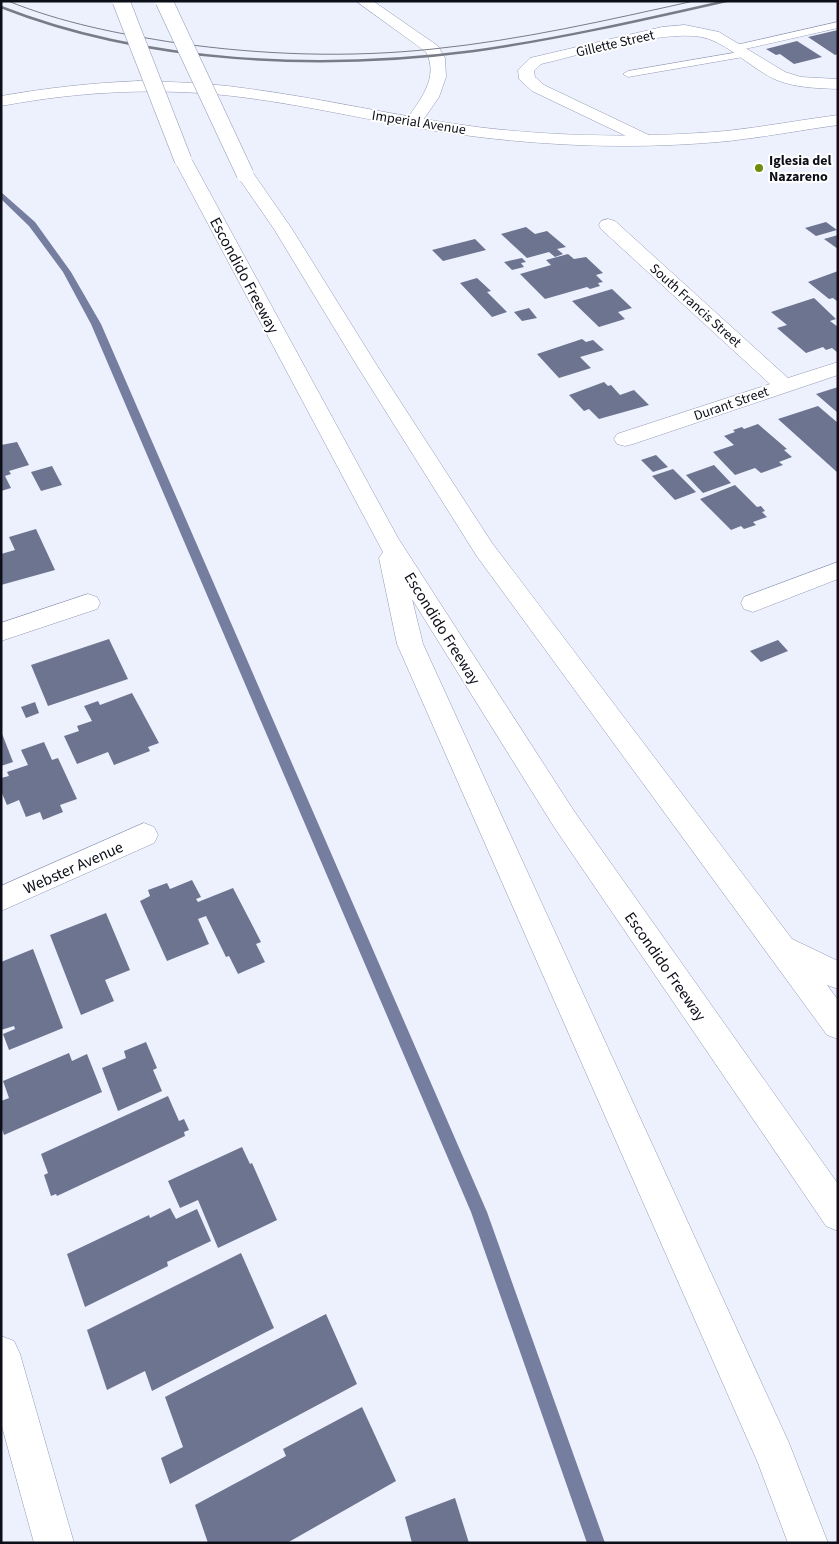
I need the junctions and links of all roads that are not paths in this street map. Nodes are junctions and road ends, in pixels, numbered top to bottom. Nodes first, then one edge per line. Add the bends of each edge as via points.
1 (121, 1) edge
2 (164, 1) edge
3 (363, 1) edge
4 (838, 25) edge
5 (740, 51) junction
6 (628, 74) dead end
7 (838, 84) edge
8 (1, 101) edge
9 (838, 120) edge
10 (413, 122) junction
11 (645, 140) junction
12 (608, 225) dead end
13 (838, 368) edge
14 (784, 386) junction
15 (625, 439) dead end
16 (387, 539) junction
17 (838, 570) edge
18 (753, 602) dead end
19 (88, 603) dead end
20 (1, 632) edge
21 (144, 835) dead end
22 (1, 899) edge
23 (780, 947) junction
24 (838, 976) edge
25 (838, 1025) edge
26 (838, 1214) edge
27 (1, 1354) edge
28 (54, 1543) edge
29 (808, 1543) edge

1 - 16 main road, Escondido Freeway, bridge via 183,160
2 - 23 main road, bridge via 245,174 484,549
3 - 10 main road via 436,55 440,72 428,105
4 - 5 lane
5 - 6 lane
5 - 7 main road, Gillette Street via 779,75 799,82
5 - 11 main road, Gillette Street via 714,35 685,30 662,32 536,62 526,70 527,79 538,88
8 - 10 main road, Imperial Avenue via 80,89 145,85 193,87 273,97
9 - 11 main road, Imperial Avenue via 713,137
10 - 11 main road, Imperial Avenue via 555,140
12 - 14 main road, South Francis Street
13 - 14 main road, Durant Street
14 - 15 main road, Durant Street
16 - 26 main road, Escondido Freeway via 564,819
16 - 29 main road via 410,644 771,1448
17 - 18 main road
19 - 20 main road
21 - 22 main road, Webster Avenue
23 - 24 main road
23 - 25 main road
27 - 28 main road

